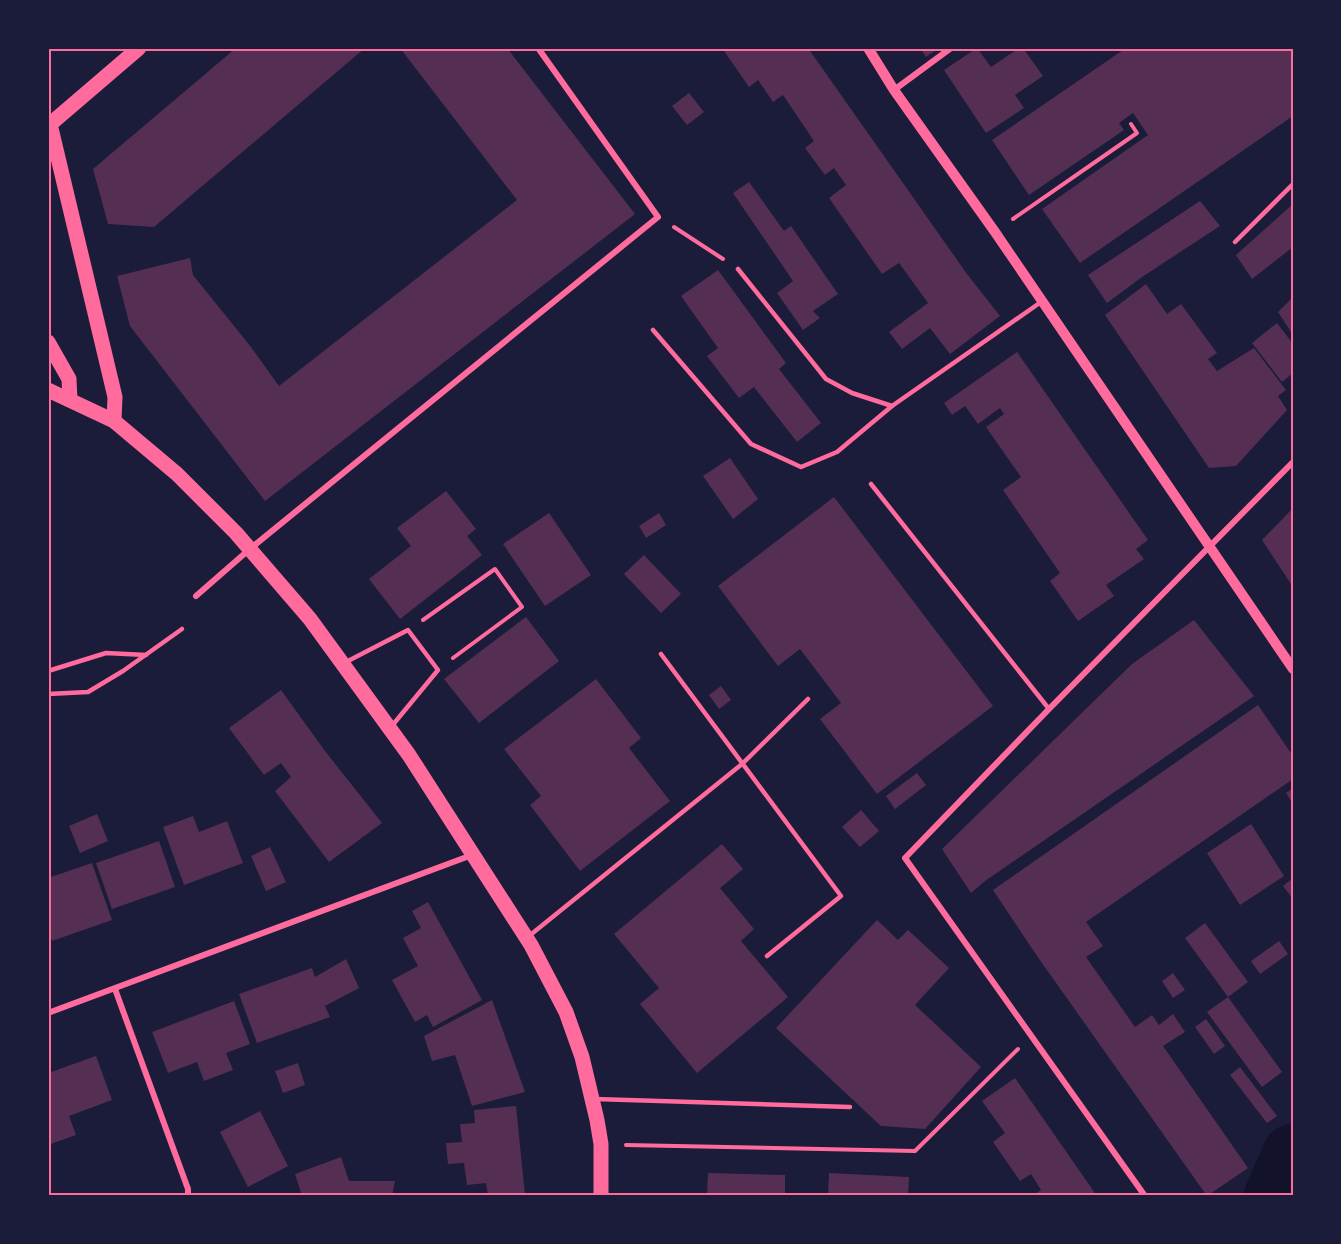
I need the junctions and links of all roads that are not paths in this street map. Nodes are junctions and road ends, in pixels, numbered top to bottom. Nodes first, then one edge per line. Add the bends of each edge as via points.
1 (139, 48) edge
2 (538, 48) edge
3 (868, 48) edge
4 (951, 48) edge
5 (894, 90) junction
6 (49, 125) edge
7 (1293, 184) edge
8 (1235, 242) dead end
9 (738, 269) road end
10 (1042, 301) junction
11 (652, 330) dead end
12 (48, 342) edge
13 (48, 390) edge
14 (70, 400) junction
15 (892, 406) junction
16 (114, 421) junction
17 (1293, 462) edge
18 (871, 484) dead end
19 (251, 548) junction
20 (1209, 549) junction
21 (196, 596) dead end
22 (182, 629) dead end
23 (661, 654) dead end
24 (146, 655) junction
25 (344, 663) junction
26 (1293, 669) edge
27 (48, 671) edge
28 (48, 694) edge
29 (807, 699) dead end
30 (1049, 709) junction
31 (390, 728) junction
32 (742, 764) junction
33 (473, 854) junction
34 (527, 938) junction
35 (767, 956) dead end
36 (115, 989) junction
37 (48, 1013) edge
38 (592, 1099) junction
39 (850, 1107) dead end
40 (188, 1196) edge
41 (601, 1196) edge
42 (1145, 1196) edge

1 - 6 main road
2 - 19 street via 658,217
3 - 5 street
4 - 5 street
5 - 10 street
6 - 16 main road via 114,396
7 - 8 lane
9 - 15 lane via 826,379 852,393
10 - 15 lane
10 - 20 street
11 - 15 lane via 751,444 801,467 837,452
12 - 14 main road via 69,379
13 - 14 main road
14 - 16 main road
16 - 19 main road via 177,474
17 - 20 street
18 - 30 lane
19 - 21 street
19 - 25 main road
20 - 26 street
20 - 30 street
22 - 24 lane
23 - 32 lane
24 - 27 lane via 106,653
24 - 28 lane via 88,692
25 - 31 main road
25 - 31 lane via 408,630 438,670
29 - 32 lane
30 - 42 street via 905,858
31 - 33 main road
32 - 34 lane
32 - 35 lane via 841,896
33 - 34 main road
33 - 36 street
34 - 38 main road via 566,1012
36 - 37 street
36 - 40 street
38 - 39 lane
38 - 41 main road via 601,1144

